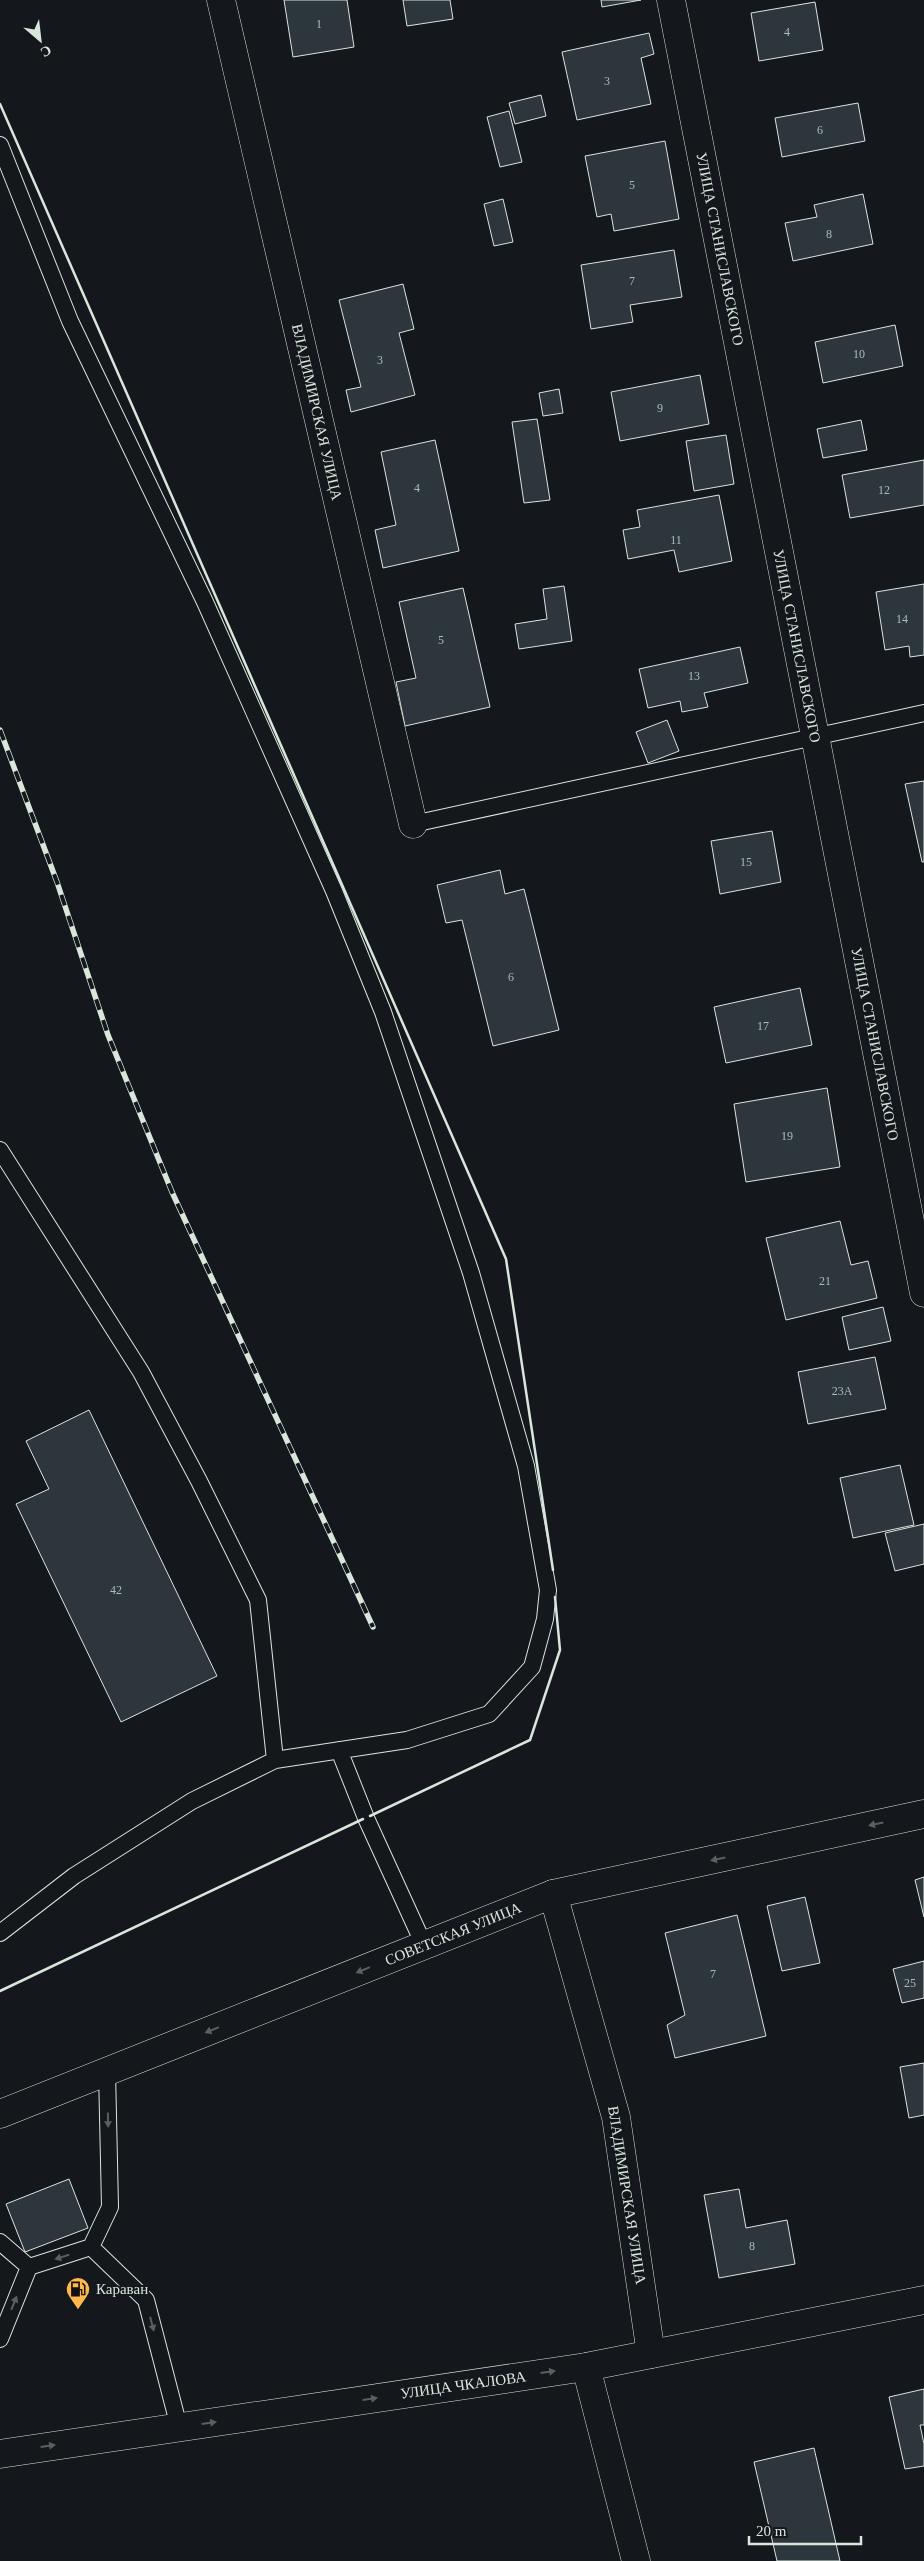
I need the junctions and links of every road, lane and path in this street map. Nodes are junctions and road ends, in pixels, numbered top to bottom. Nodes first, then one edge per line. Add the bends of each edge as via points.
1 (221, 0) edge
2 (671, 0) edge
3 (0, 146) edge
4 (924, 713) edge
5 (815, 738) junction
6 (413, 824) joint
7 (0, 1150) edge
8 (924, 1293) edge
9 (339, 1750) junction
10 (275, 1760) junction
11 (924, 1814) edge
12 (553, 1894) junction
13 (0, 1934) edge
14 (424, 1946) junction
15 (107, 2071) junction
16 (0, 2114) edge
17 (0, 2242) edge
18 (91, 2248) junction
19 (29, 2267) junction
20 (924, 2300) edge
21 (0, 2339) edge
22 (651, 2354) junction
23 (586, 2367) junction
24 (179, 2427) junction
25 (0, 2454) edge
26 (636, 2561) edge

1 - 6 street, ВЛАДИМИРСКАЯ УЛИЦА
2 - 5 street, УЛИЦА СТАНИСЛАВСКОГО
3 - 9 lane via 70,321 206,602 384,1012 471,1273 526,1466 548,1590 545,1618 532,1667 489,1714 407,1740
4 - 5 lane
5 - 6 lane
5 - 8 street, УЛИЦА СТАНИСЛАВСКОГО
7 - 10 lane via 141,1372 258,1600
9 - 10 lane
9 - 14 lane
10 - 13 lane via 192,1801 124,1844 74,1876
11 -> 12 street, СОВЕТСКАЯ УЛИЦА
12 - 14 street, СОВЕТСКАЯ УЛИЦА
12 - 22 street, ВЛАДИМИРСКАЯ УЛИЦА via 616,2117
14 -> 15 street, СОВЕТСКАЯ УЛИЦА
15 - 16 street, СОВЕТСКАЯ УЛИЦА
15 -> 18 lane via 110,2207
17 - 19 lane
18 -> 19 lane
18 -> 24 lane via 146,2300
21 -> 19 lane
20 - 22 street, УЛИЦА ЧКАЛОВА
22 - 23 street, УЛИЦА ЧКАЛОВА
24 -> 23 street, УЛИЦА ЧКАЛОВА
23 - 26 street
25 -> 24 street, УЛИЦА ЧКАЛОВА

